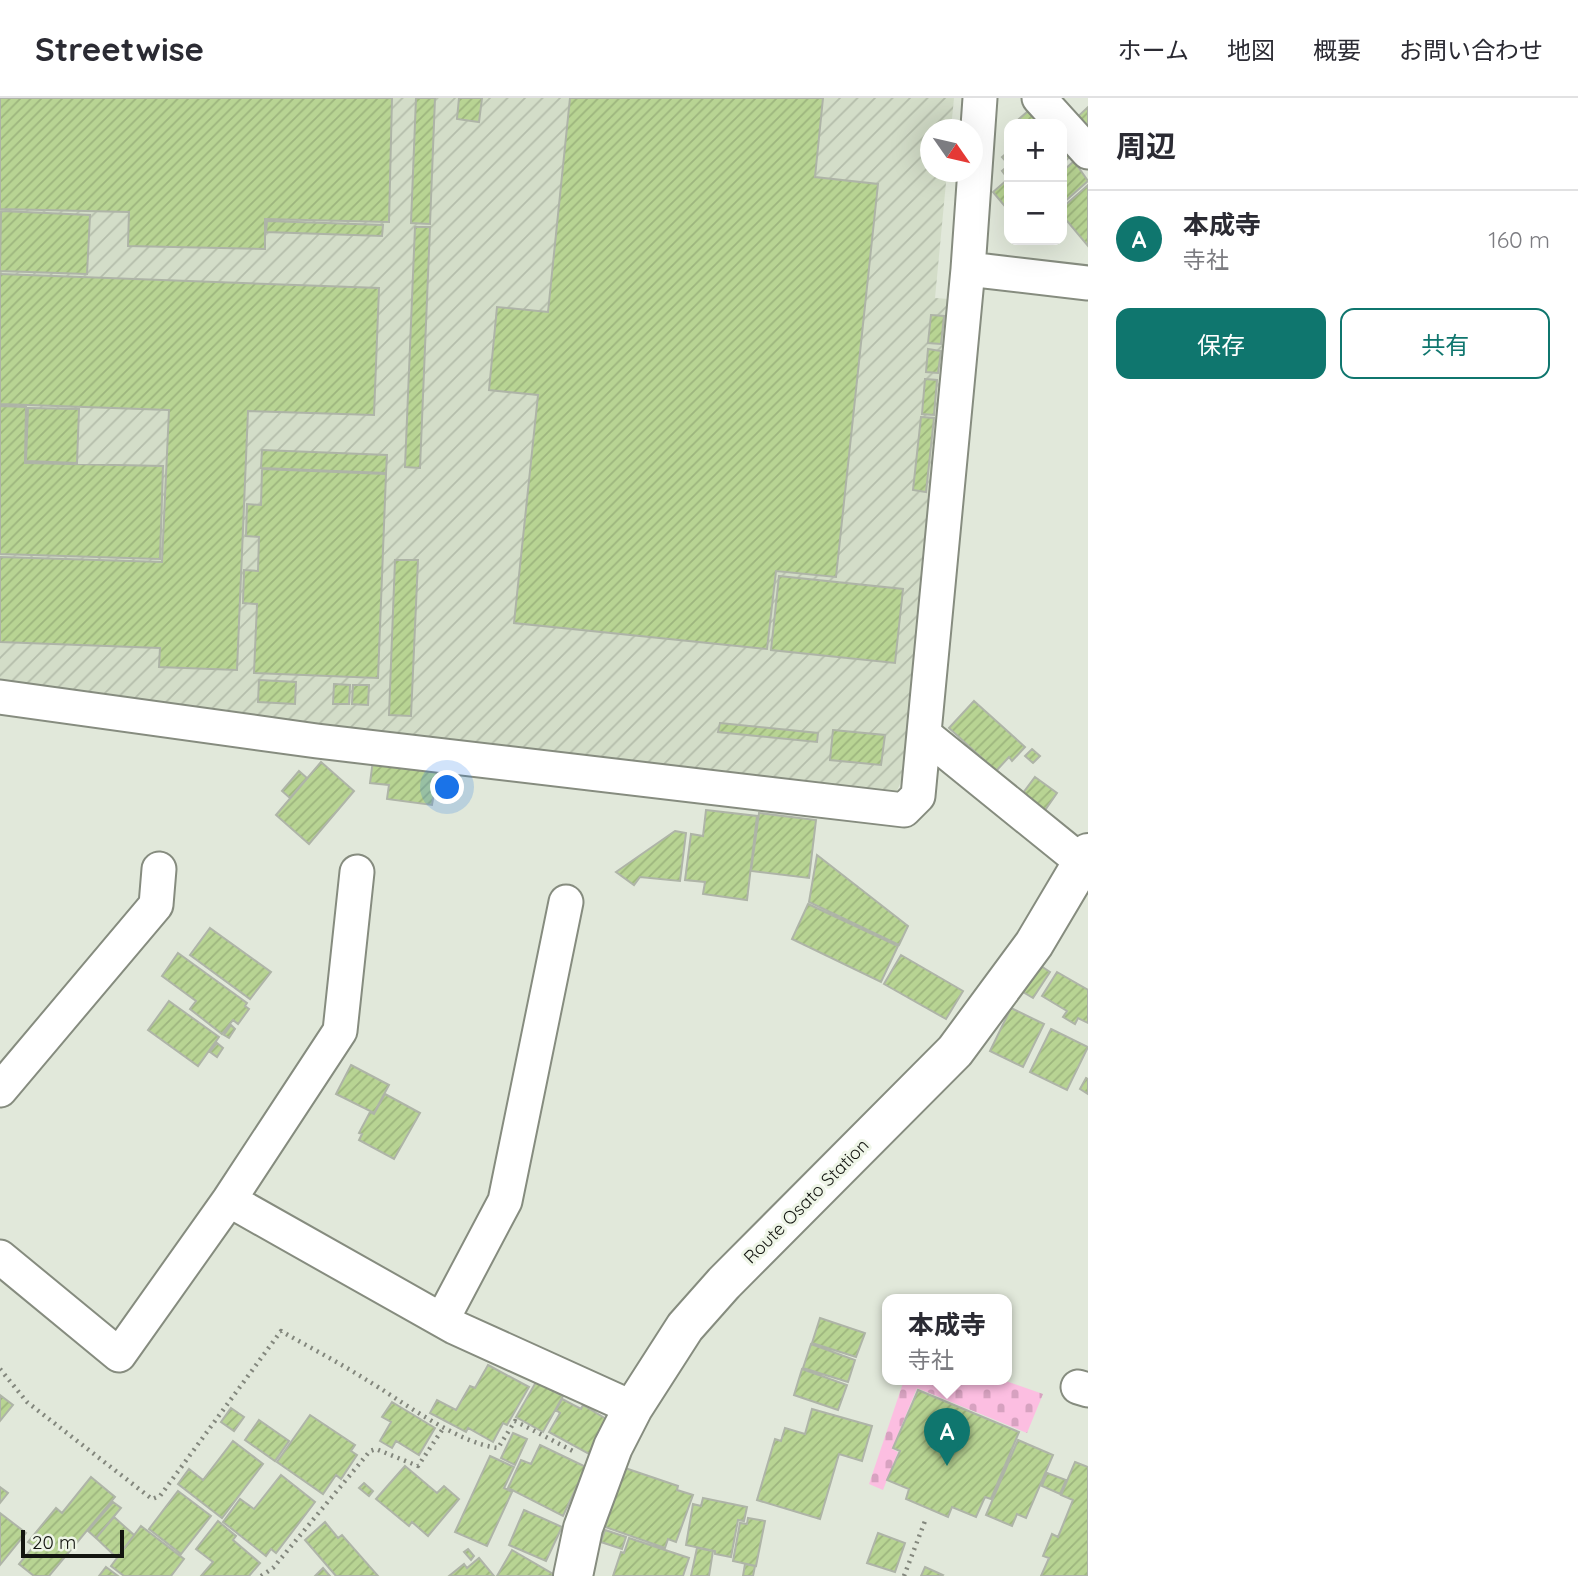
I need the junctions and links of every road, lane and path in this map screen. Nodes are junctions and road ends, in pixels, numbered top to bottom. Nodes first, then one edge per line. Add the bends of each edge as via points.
1 (980, 98) edge
2 (1040, 98) edge
3 (1088, 152) edge
4 (968, 269) junction
5 (1088, 283) edge
6 (0, 697) edge
7 (924, 734) junction
8 (1085, 857) edge
9 (159, 869) dead end
10 (357, 872) dead end
11 (566, 902) dead end
12 (0, 1090) edge
13 (229, 1200) junction
14 (0, 1257) edge
15 (442, 1320) junction
16 (0, 1369) edge
17 (633, 1408) junction
18 (444, 1427) junction
19 (606, 1467) junction
20 (925, 1521) dead end
21 (261, 1576) edge
22 (573, 1576) edge
23 (904, 1576) edge

1 - 4 street
2 - 3 street
4 - 5 street
4 - 7 street
6 - 7 street via 317,741 904,810 918,796
7 - 8 street
8 - 17 main road, Route Osato Station via 1034,944 955,1051 724,1283 685,1327
9 - 12 street via 156,905
10 - 13 street via 340,1031
11 - 15 street via 505,1201
13 - 14 street via 119,1355
13 - 15 street
15 - 17 street
16 - 18 path via 27,1402 152,1499 160,1496 281,1331
17 - 19 main road, Route Osato Station
18 - 19 path via 482,1446 498,1448 515,1421
18 - 21 path via 418,1466 376,1449 370,1451 273,1568
19 - 22 main road, Route Osato Station via 583,1528
20 - 23 path

